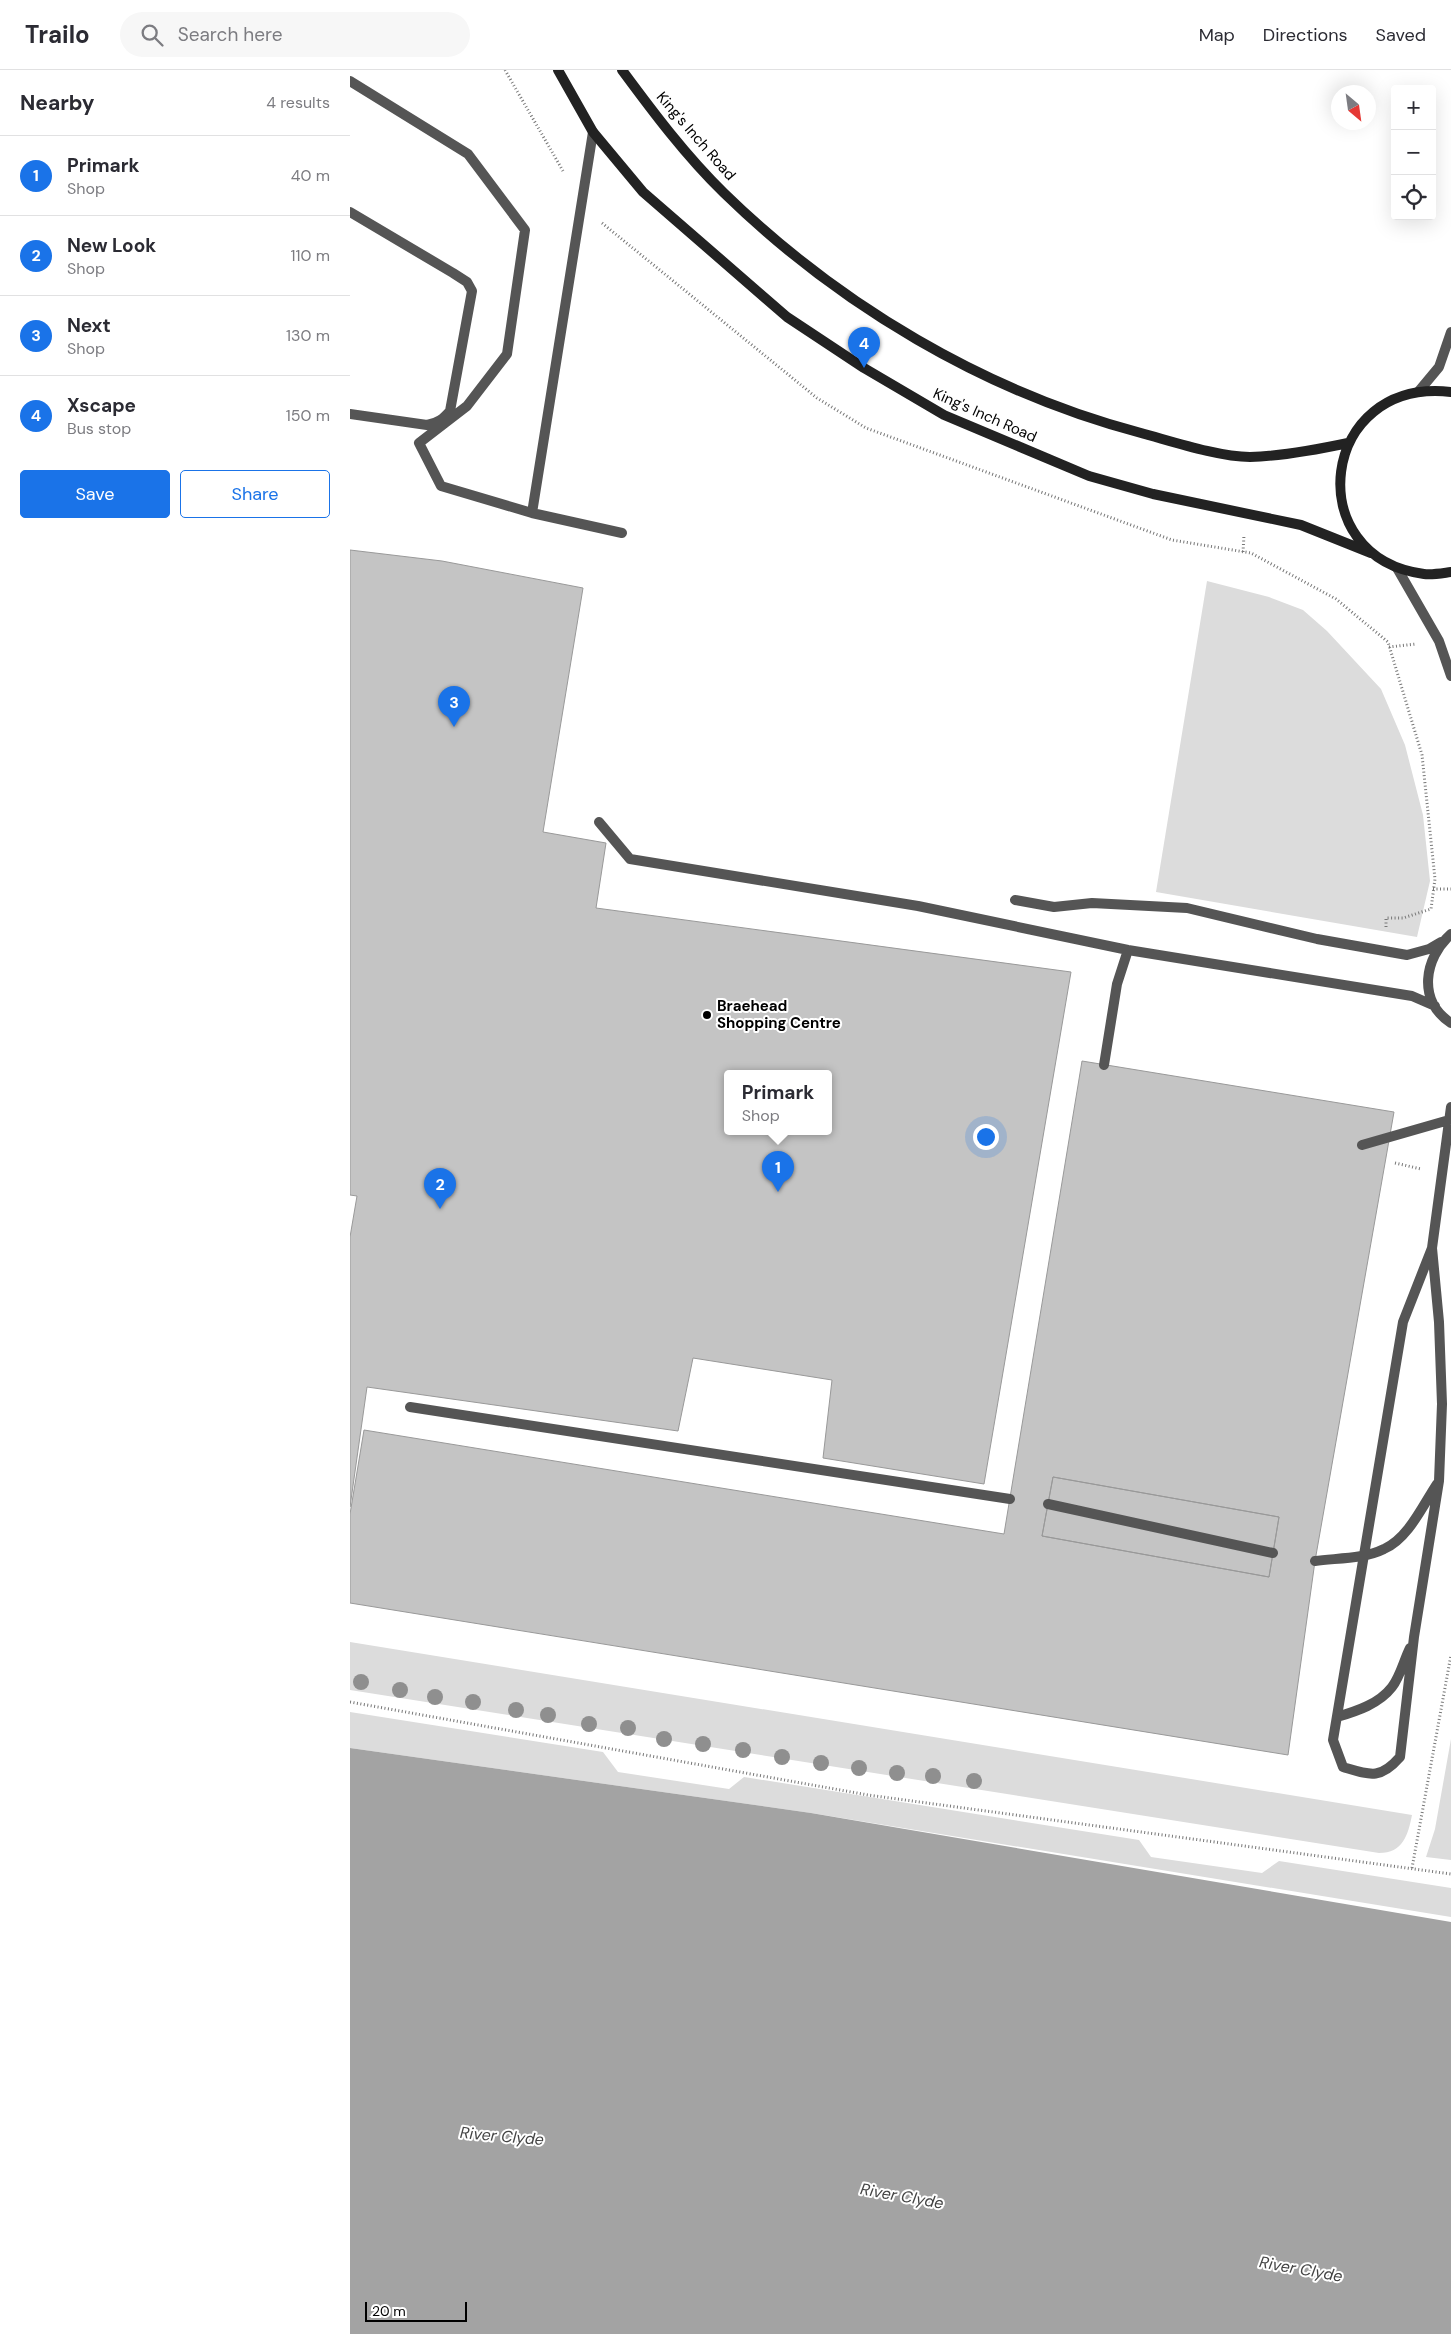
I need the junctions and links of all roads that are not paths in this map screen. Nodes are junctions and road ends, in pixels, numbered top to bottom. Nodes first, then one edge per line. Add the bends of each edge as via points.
1 (558, 70) edge
2 (622, 70) edge
3 (350, 81) edge
4 (593, 132) junction
5 (350, 212) edge
6 (1450, 340) edge
7 (1419, 391) junction
8 (1451, 392) edge
9 (350, 414) edge
10 (1348, 443) junction
11 (532, 514) junction
12 (622, 533) dead end
13 (1371, 553) junction
14 (1397, 568) junction
15 (1451, 572) edge
16 (1451, 676) edge
17 (599, 822) dead end
18 (1015, 900) dead end
19 (1451, 934) edge
20 (1441, 942) junction
21 (1128, 950) junction
22 (1435, 1006) junction
23 (1451, 1023) edge
24 (1104, 1064) dead end
25 (1451, 1107) edge
26 (1449, 1120) junction
27 (1362, 1144) dead end
28 (1432, 1248) junction
29 (410, 1407) dead end
30 (1439, 1481) junction
31 (1010, 1499) dead end
32 (1048, 1504) dead end
33 (1273, 1553) dead end
34 (1364, 1555) junction
35 (1315, 1561) dead end
36 (1414, 1638) junction
37 (1337, 1717) junction

1 - 4 street, King's Inch Road
2 - 10 street, King's Inch Road via 722,192 796,258 862,306 964,365 1043,400 1121,427 1194,447 1247,457
3 - 11 street via 468,154 525,230 506,354 467,406 419,443 441,486
4 - 11 street
4 - 13 street, King's Inch Road via 643,192 787,317 856,364 944,416 1089,476 1162,496 1301,525
5 - 9 street via 453,273 467,282 472,290 450,411 444,418 427,425
6 - 7 street via 1438,367
7 - 8 street
7 - 10 street via 1384,404 1365,418
10 - 13 street via 1340,472 1341,502 1352,529
11 - 12 street
13 - 14 street
14 - 15 street via 1426,575
14 - 16 street via 1439,641
17 - 21 street via 630,859 918,906
18 - 20 street via 1054,907 1092,902 1188,908 1317,939 1407,955
19 - 20 street
20 - 22 street via 1428,973 1429,990
21 - 22 street via 1412,996
21 - 24 street via 1117,984
22 - 23 street
25 - 26 street
26 - 27 street
26 - 28 street
28 - 30 street via 1442,1404
28 - 34 street via 1403,1322
29 - 31 street
30 - 34 street via 1401,1537 1384,1549
30 - 36 street
32 - 33 street
34 - 35 street
34 - 37 street
36 - 37 street via 1393,1687 1360,1711
36 - 37 street via 1400,1757 1388,1771 1367,1775 1343,1767 1333,1740

